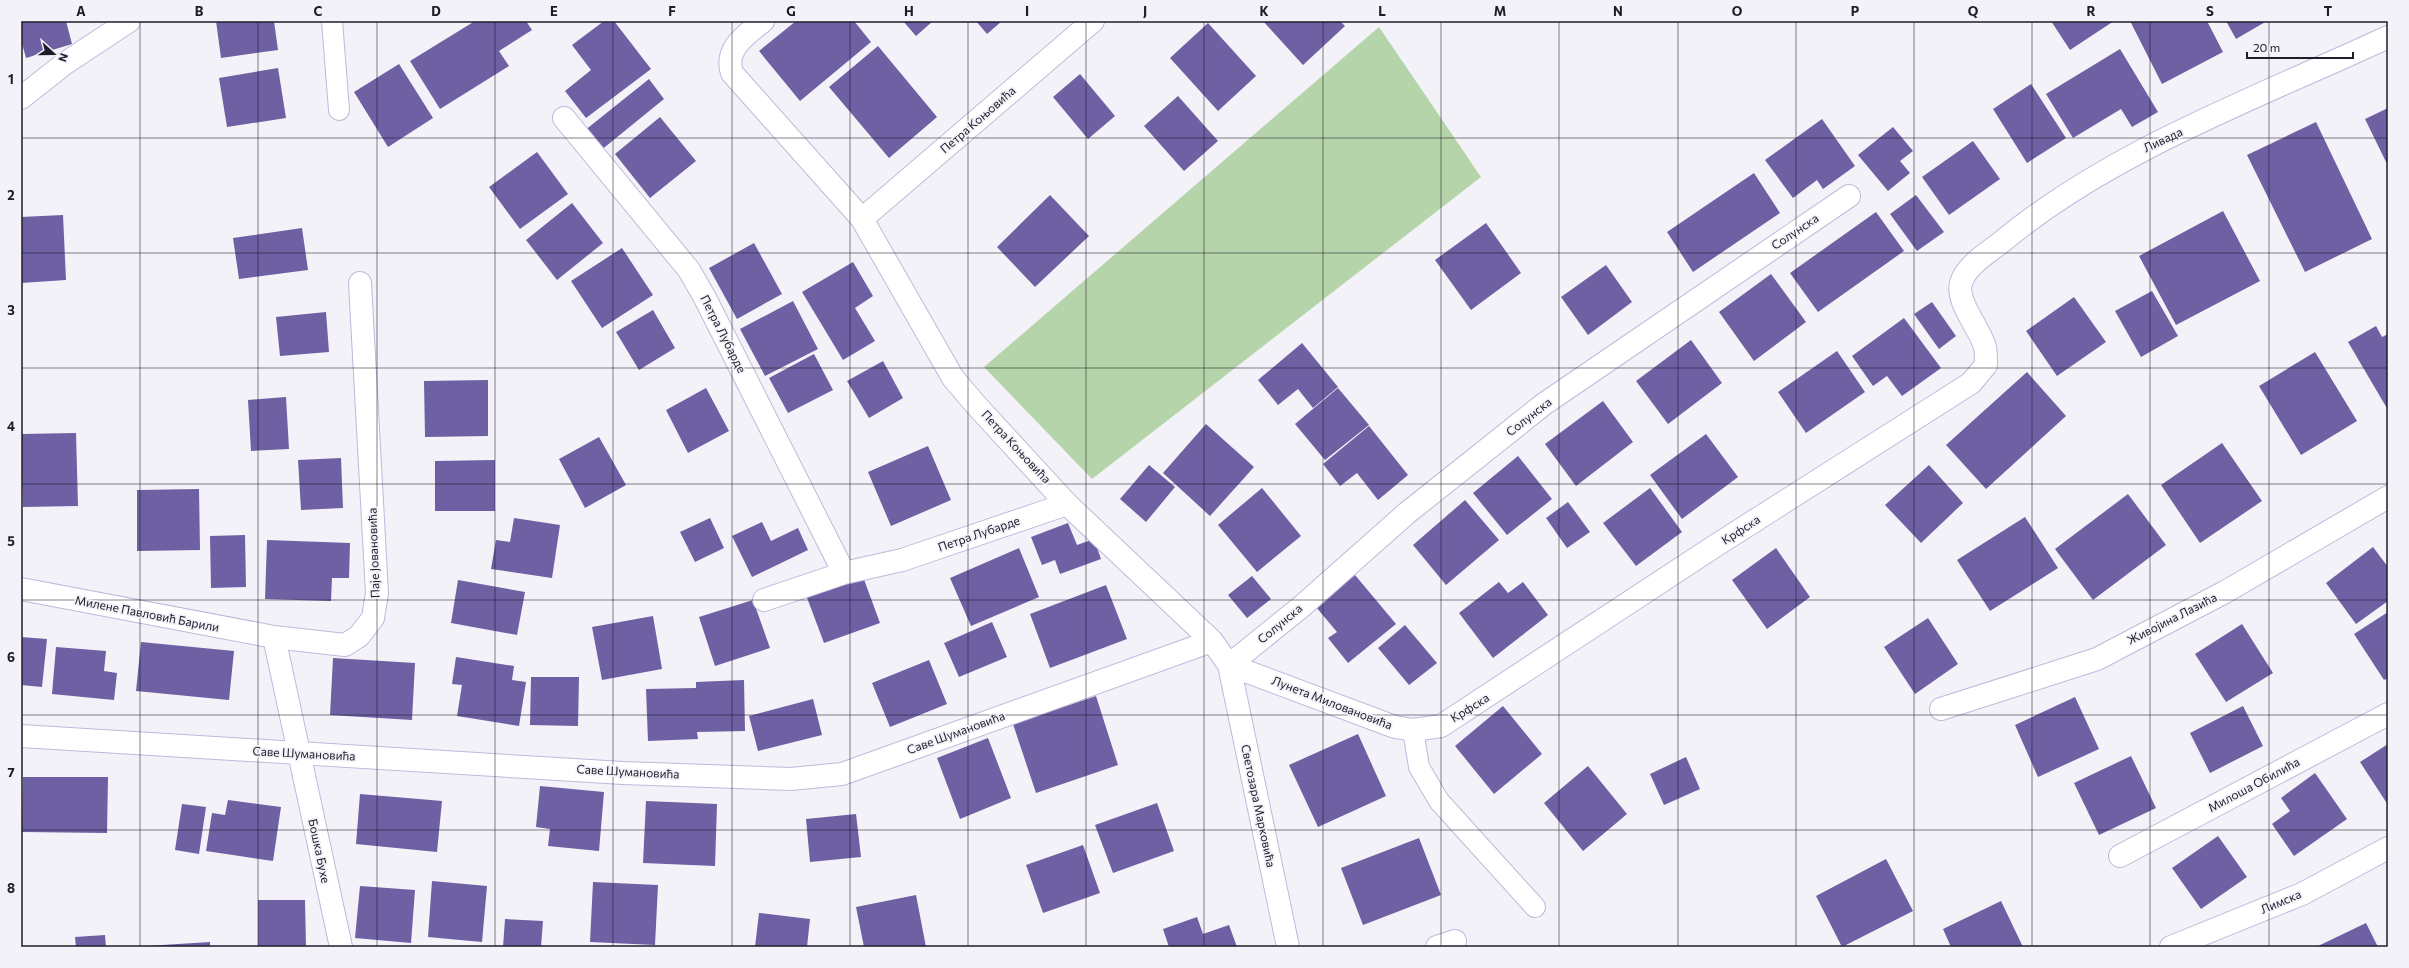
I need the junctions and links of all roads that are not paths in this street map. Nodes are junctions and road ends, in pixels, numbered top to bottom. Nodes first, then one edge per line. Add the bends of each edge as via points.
1 (129, 21) edge
2 (332, 21) edge
3 (763, 21) edge
4 (1093, 21) edge
5 (2388, 37) edge
6 (21, 98) edge
7 (339, 110) dead end
8 (564, 118) dead end
9 (1849, 196) dead end
10 (862, 219) junction
11 (1961, 281) joint
12 (360, 283) dead end
13 (2388, 497) edge
14 (1067, 504) junction
15 (844, 573) junction
16 (21, 589) edge
17 (764, 600) dead end
18 (274, 637) junction
19 (1212, 641) junction
20 (1229, 665) junction
21 (1941, 709) dead end
22 (2388, 714) edge
23 (1413, 730) junction
24 (21, 736) edge
25 (298, 754) junction
26 (2388, 848) edge
27 (2120, 856) dead end
28 (1535, 907) dead end
29 (341, 947) edge
30 (1288, 947) edge
31 (2171, 947) edge

1 - 6 street via 64,64
2 - 7 lane
3 - 10 street, Петра Коњовића via 738,42 729,64 732,73
4 - 10 street, Петра Коњовића
5 - 11 street, Ливада via 2138,152 2073,190 2018,228 1969,268
8 - 15 street, Петра Лубарде via 689,270
9 - 20 street, Солунска via 1544,404 1407,513
10 - 14 street, Петра Коњовића via 954,378
11 - 23 street, Крфска via 1961,296 1985,347 1986,365 1971,382 1441,726
12 - 18 street, Паје Јовановића via 378,593 373,618 359,636 345,645
13 - 21 street, Живојина Лазића via 2225,592 2097,659
14 - 15 street, Петра Лубарде via 902,560
14 - 19 street, Петра Коњовића
15 - 17 street, Петра Лубарде
16 - 18 street, Милене Павловић Барили
18 - 25 street
19 - 20 street
19 - 25 street, Саве Шумановића via 856,769 817,778 623,773
20 - 23 street, Лунета Миловановића via 1395,727
20 - 30 street, Светозара Марковића
22 - 27 street, Милоша Обилића
23 - 28 lane via 1419,767 1438,800
24 - 25 street, Саве Шумановића
25 - 29 street, Бошка Бухе
26 - 31 street, Лимска via 2302,894

